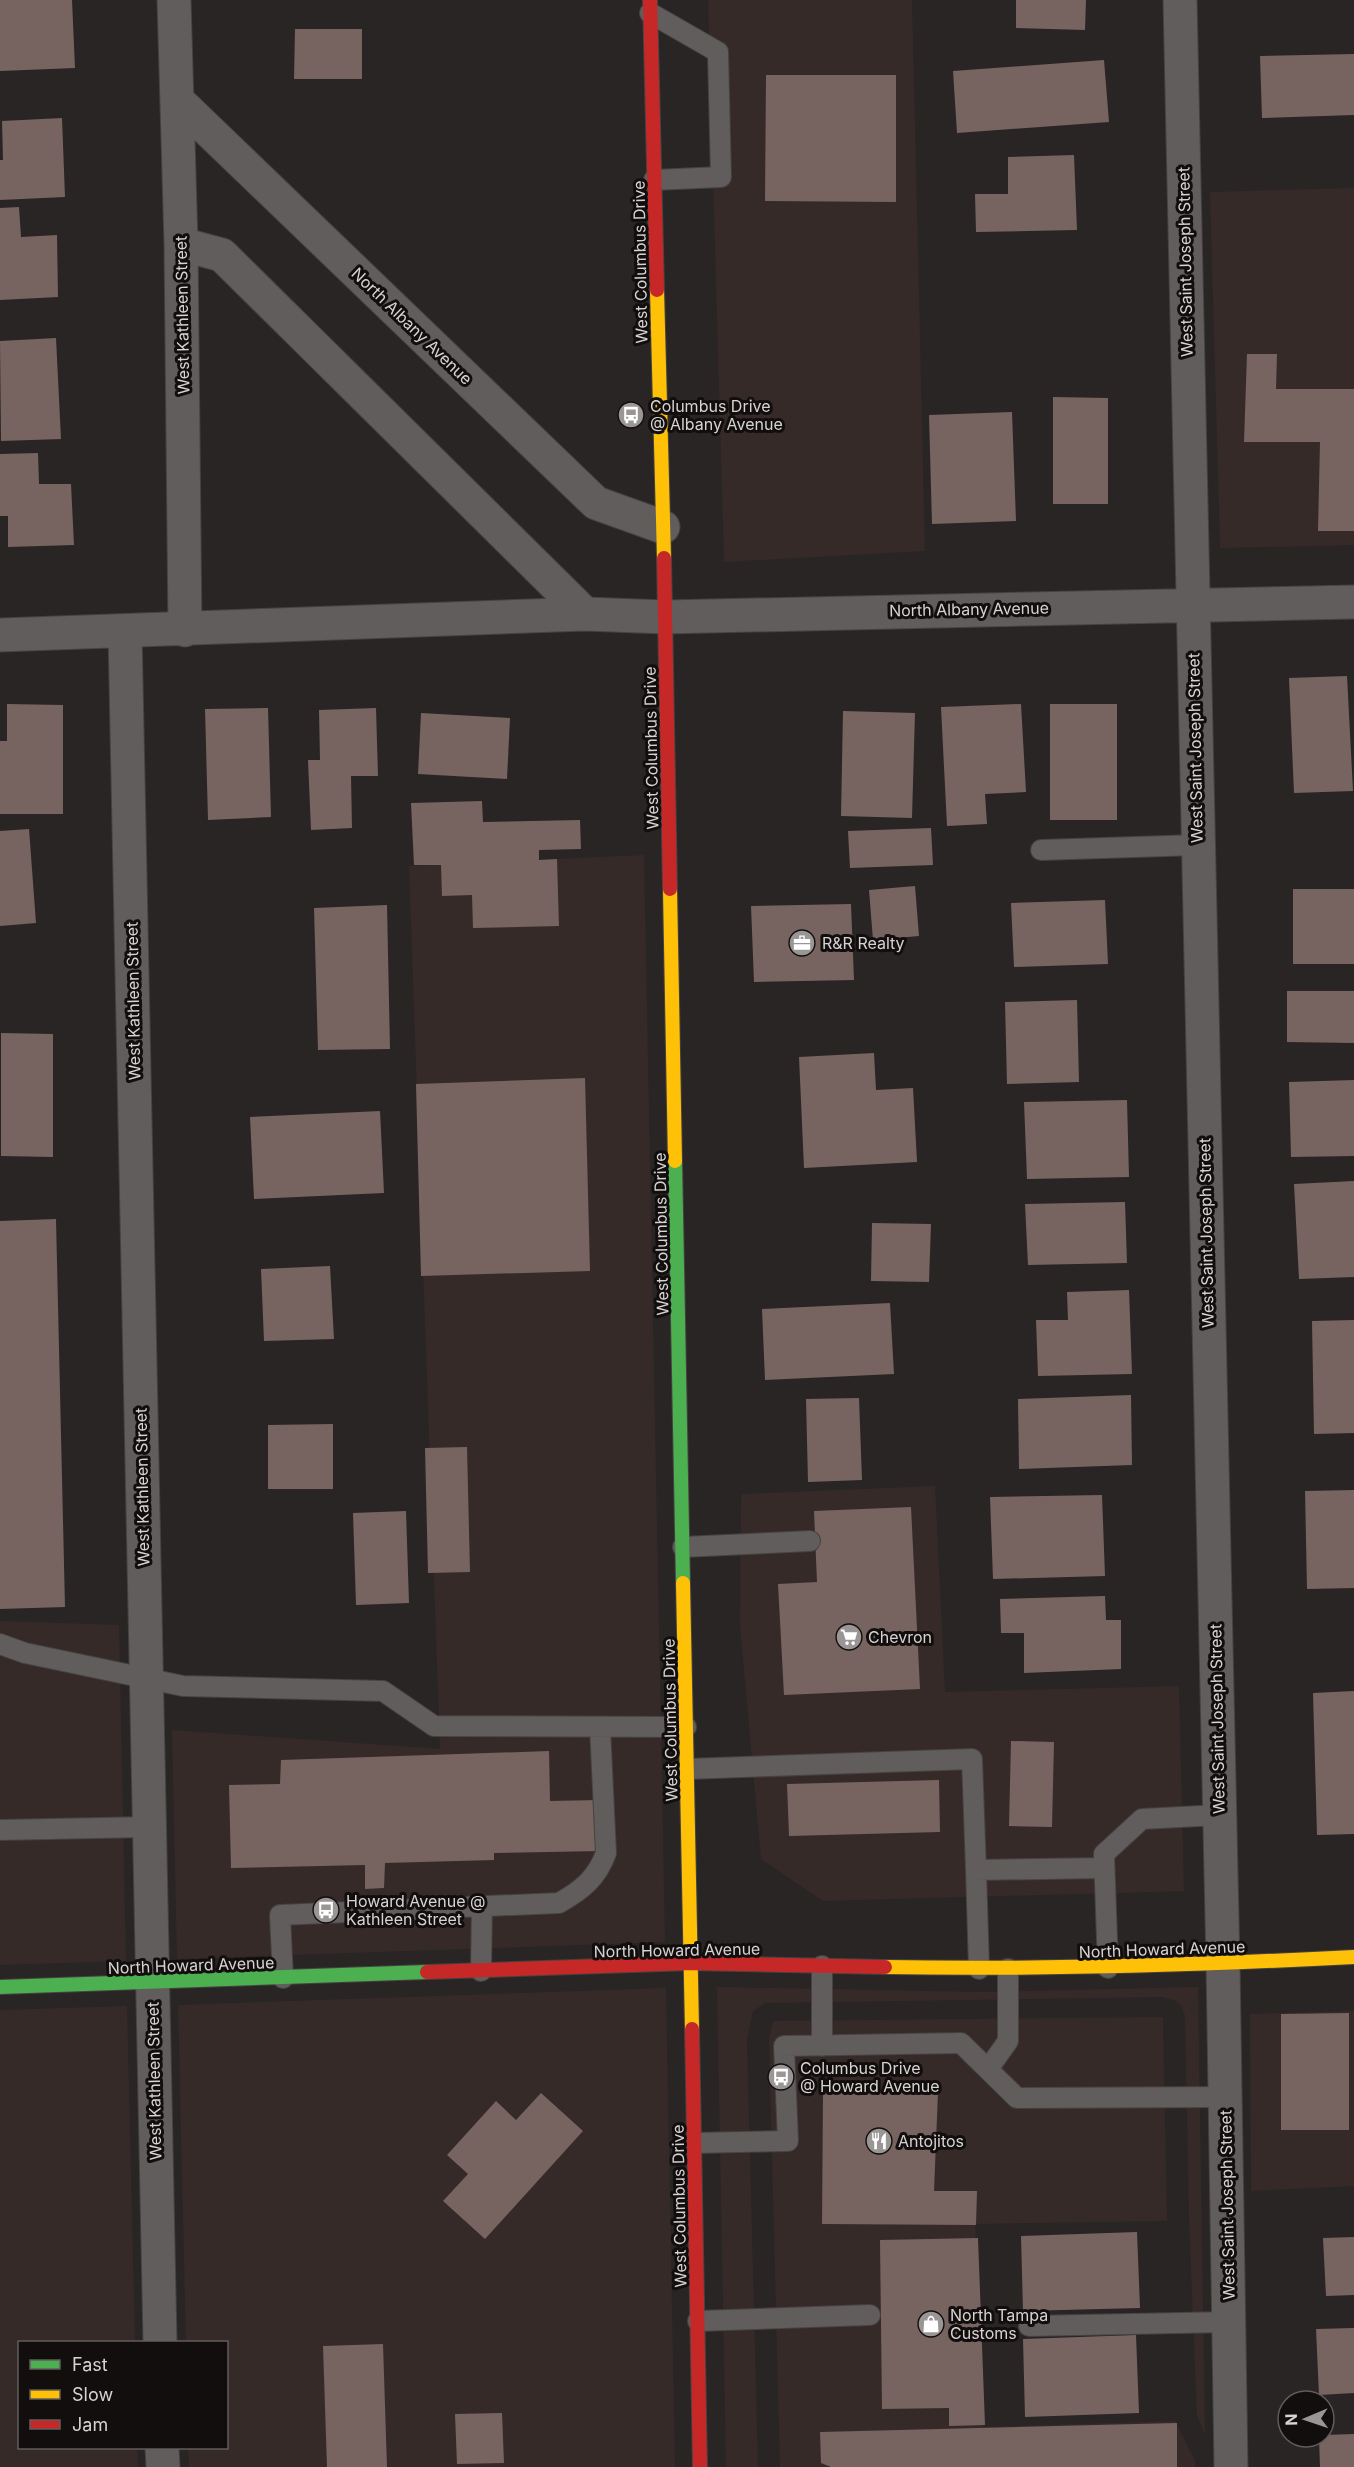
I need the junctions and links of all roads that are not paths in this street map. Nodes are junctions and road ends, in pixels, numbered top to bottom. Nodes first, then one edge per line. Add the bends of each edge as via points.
1 (174, 0) edge
2 (1180, 0) edge
3 (650, 6) edge
4 (177, 100) junction
5 (654, 180) junction
6 (181, 244) junction
7 (663, 527) junction
8 (1354, 602) edge
9 (1192, 604) junction
10 (585, 614) junction
11 (665, 617) junction
12 (185, 630) junction
13 (125, 632) junction
14 (0, 635) edge
15 (1197, 845) junction
16 (1041, 850) dead end
17 (810, 1541) dead end
18 (683, 1547) junction
19 (0, 1644) edge
20 (146, 1677) junction
21 (600, 1727) junction
22 (686, 1727) junction
23 (687, 1769) junction
24 (1219, 1815) junction
25 (148, 1827) junction
26 (0, 1830) edge
27 (1104, 1868) junction
28 (976, 1870) junction
29 (482, 1906) junction
30 (1354, 1958) edge
31 (690, 1964) junction
32 (1223, 1964) junction
33 (822, 1966) junction
34 (1108, 1968) junction
35 (979, 1969) junction
36 (1008, 1969) junction
37 (481, 1971) junction
38 (283, 1978) junction
39 (152, 1983) junction
40 (0, 1988) edge
41 (822, 2046) junction
42 (988, 2069) junction
43 (1225, 2097) junction
44 (694, 2143) junction
45 (870, 2314) dead end
46 (698, 2320) junction
47 (1229, 2322) junction
48 (1029, 2326) dead end
49 (160, 2341) edge
50 (162, 2449) edge
51 (163, 2467) edge
52 (700, 2467) edge
53 (1231, 2467) edge

1 - 4 street, West Kathleen Street
2 - 9 street, West Saint Joseph Street
3 - 5 main road, West Columbus Drive
3 - 5 lane via 718,52 721,177
4 - 6 street, West Kathleen Street
4 - 7 street, North Albany Avenue via 596,503
5 - 7 main road, West Columbus Drive
6 - 10 street via 222,255
6 - 12 street, West Kathleen Street
7 - 11 main road, West Columbus Drive
8 - 9 street, North Albany Avenue
9 - 11 street, North Albany Avenue
9 - 15 street, West Saint Joseph Street
10 - 11 street, North Albany Avenue
10 - 12 street, North Albany Avenue
11 - 18 main road, West Columbus Drive
12 - 13 street, North Albany Avenue
13 - 14 street, North Albany Avenue
13 - 20 street, West Kathleen Street
15 - 16 lane
15 - 24 street, West Saint Joseph Street
17 - 18 lane
18 - 22 main road, West Columbus Drive
19 - 20 lane via 26,1653
20 - 21 lane via 183,1686 383,1691 434,1726
20 - 25 street, West Kathleen Street
21 - 22 lane
21 - 29 lane via 606,1853 602,1864 583,1890 559,1903
22 - 23 main road, West Columbus Drive
23 - 28 lane via 972,1760
23 - 31 main road, West Columbus Drive
24 - 27 lane via 1142,1819 1104,1854
24 - 32 street, West Saint Joseph Street
25 - 26 lane
25 - 39 street, West Kathleen Street
27 - 28 lane
27 - 34 lane
28 - 35 lane
29 - 37 lane
29 - 38 lane via 280,1915
30 - 32 main road, North Howard Avenue
31 - 33 main road, North Howard Avenue
31 - 37 main road, North Howard Avenue
31 - 44 main road, West Columbus Drive
32 - 34 main road, North Howard Avenue
32 - 43 street, West Saint Joseph Street
33 - 35 main road, North Howard Avenue
33 - 41 lane
34 - 36 main road, North Howard Avenue
35 - 36 main road, North Howard Avenue
36 - 42 lane via 1008,2041
37 - 38 main road, North Howard Avenue
38 - 39 main road, North Howard Avenue
39 - 40 main road, North Howard Avenue
39 - 49 street, West Kathleen Street
41 - 42 lane via 961,2043
41 - 44 lane via 784,2046 788,2141
42 - 43 lane via 1017,2098
43 - 47 street, West Saint Joseph Street
44 - 46 main road, West Columbus Drive
45 - 46 lane
46 - 52 main road, West Columbus Drive
47 - 48 lane
47 - 53 street, West Saint Joseph Street
50 - 51 street

